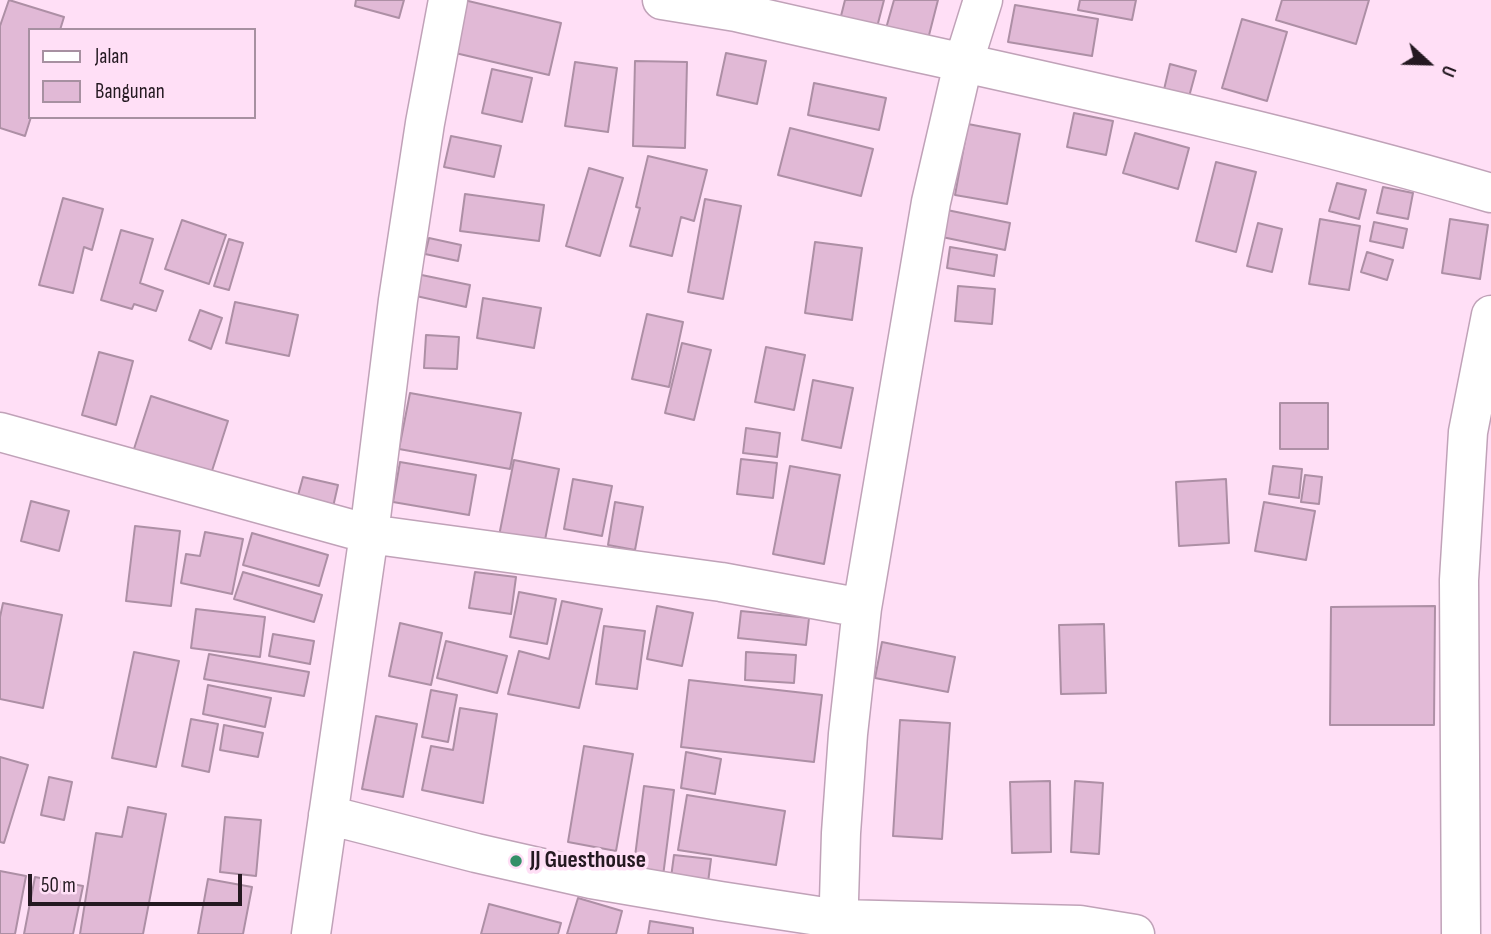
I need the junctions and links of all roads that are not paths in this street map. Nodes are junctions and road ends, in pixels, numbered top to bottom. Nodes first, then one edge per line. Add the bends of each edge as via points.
1 (448, 0) edge
2 (662, 0) edge
3 (982, 0) edge
4 (963, 64) junction
5 (1491, 193) edge
6 (1491, 316) edge
7 (0, 432) edge
8 (369, 534) junction
9 (862, 608) junction
10 (328, 815) junction
11 (838, 926) edge
12 (311, 934) edge
13 (1135, 934) edge
14 (1461, 934) edge

1 - 8 street via 398,300
2 - 4 street via 736,12
3 - 4 street
4 - 5 street via 1348,152
4 - 9 street via 931,202
6 - 14 street via 1468,432 1459,580
7 - 8 street
8 - 9 street via 721,582
8 - 10 street
9 - 11 street via 848,734
10 - 11 street via 476,853
10 - 12 street
11 - 13 street via 1080,925

